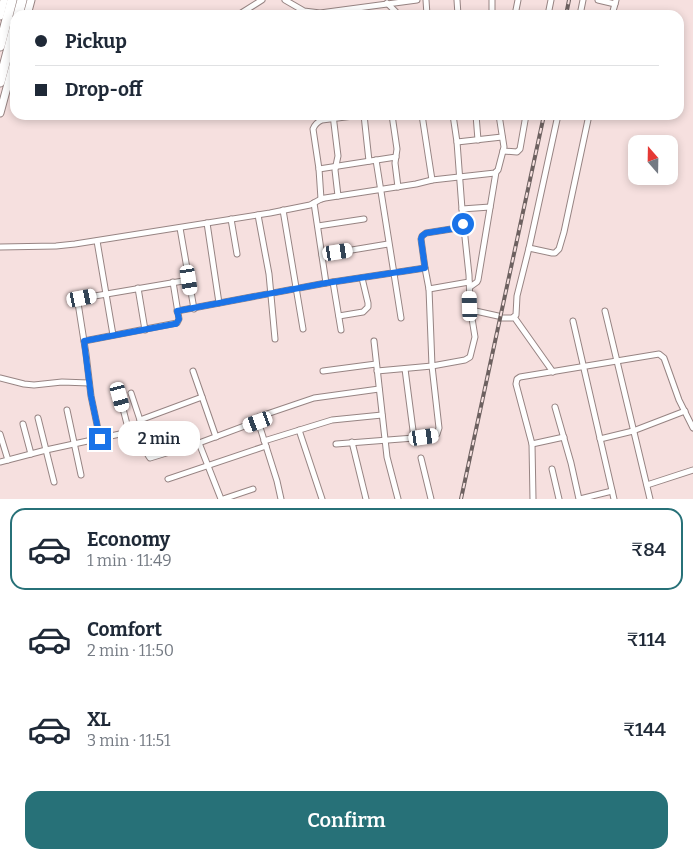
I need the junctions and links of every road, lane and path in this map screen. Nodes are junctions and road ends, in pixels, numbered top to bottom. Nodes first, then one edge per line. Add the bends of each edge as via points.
1 (4, 0) edge
2 (12, 0) edge
3 (262, 0) edge
4 (418, 0) edge
5 (598, 0) edge
6 (287, 1) edge
7 (616, 2) edge
8 (387, 3) junction
9 (246, 10) edge
10 (301, 10) edge
11 (340, 10) edge
12 (394, 10) edge
13 (0, 16) edge
14 (10, 45) edge
15 (0, 46) edge
16 (10, 76) edge
17 (0, 82) edge
18 (0, 113) edge
19 (322, 120) edge
20 (334, 120) edge
21 (363, 120) edge
22 (393, 120) edge
23 (423, 120) edge
24 (454, 120) edge
25 (476, 120) edge
26 (500, 120) edge
27 (525, 120) edge
28 (557, 120) edge
29 (588, 120) edge
30 (502, 137) junction
31 (478, 140) junction
32 (457, 142) junction
33 (503, 151) junction
34 (396, 157) junction
35 (376, 160) junction
36 (369, 161) junction
37 (336, 166) junction
38 (319, 169) junction
39 (496, 172) junction
40 (459, 177) junction
41 (432, 180) junction
42 (398, 187) junction
43 (380, 189) junction
44 (338, 196) junction
45 (321, 199) junction
46 (314, 203) junction
47 (490, 207) junction
48 (462, 209) junction
49 (283, 210) junction
50 (258, 215) junction
51 (231, 219) junction
52 (364, 219) dead end
53 (207, 223) junction
54 (318, 226) junction
55 (464, 227) junction
56 (180, 228) junction
57 (97, 240) junction
58 (388, 244) junction
59 (0, 247) edge
60 (529, 248) junction
61 (237, 254) dead end
62 (322, 255) junction
63 (425, 268) junction
64 (394, 273) junction
65 (362, 278) junction
66 (189, 280) junction
67 (172, 282) junction
68 (333, 282) junction
69 (326, 283) junction
70 (470, 284) junction
71 (138, 288) junction
72 (429, 288) junction
73 (297, 289) junction
74 (270, 293) junction
75 (106, 294) junction
76 (219, 303) junction
77 (194, 309) junction
78 (471, 310) junction
79 (177, 311) junction
80 (605, 311) dead end
81 (339, 316) junction
82 (515, 316) junction
83 (401, 318) dead end
84 (573, 321) dead end
85 (303, 329) dead end
86 (145, 330) junction
87 (342, 330) dead end
88 (113, 335) junction
89 (275, 339) dead end
90 (84, 341) junction
91 (374, 341) dead end
92 (617, 361) junction
93 (376, 364) junction
94 (432, 366) junction
95 (583, 368) junction
96 (405, 369) junction
97 (323, 371) dead end
98 (377, 371) junction
99 (193, 372) dead end
100 (553, 372) junction
101 (0, 378) edge
102 (89, 385) junction
103 (379, 389) junction
104 (131, 393) dead end
105 (120, 397) dead end
106 (202, 397) junction
107 (555, 407) dead end
108 (67, 410) dead end
109 (685, 411) junction
110 (382, 415) junction
111 (38, 418) dead end
112 (140, 420) junction
113 (258, 422) junction
114 (23, 424) dead end
115 (693, 428) edge
116 (143, 429) junction
117 (299, 430) junction
118 (633, 431) junction
119 (129, 432) junction
120 (0, 434) edge
121 (216, 437) junction
122 (564, 437) junction
123 (414, 438) junction
124 (100, 439) junction
125 (600, 439) junction
126 (384, 441) junction
127 (352, 442) junction
128 (199, 443) junction
129 (74, 444) junction
130 (265, 444) junction
131 (336, 444) dead end
132 (532, 444) junction
133 (46, 450) junction
134 (31, 454) junction
135 (421, 458) dead end
136 (8, 460) junction
137 (0, 462) edge
138 (208, 465) junction
139 (552, 469) dead end
140 (693, 470) edge
141 (81, 475) dead end
142 (168, 479) dead end
143 (54, 482) dead end
144 (647, 485) junction
145 (253, 489) dead end
146 (612, 491) junction
147 (222, 499) edge
148 (281, 499) edge
149 (322, 499) edge
150 (366, 499) edge
151 (398, 499) edge
152 (431, 499) edge
153 (533, 499) edge
154 (559, 499) edge
155 (580, 499) edge
156 (614, 499) edge
157 (650, 499) edge

1 - 13 street
2 - 15 highway
3 - 9 street
4 - 8 street
5 - 7 street
6 - 10 street
8 - 11 street
8 - 12 street
14 - 17 highway
16 - 18 street
19 - 38 street via 313,129
20 - 37 street
21 - 36 street
22 - 34 street
23 - 41 street
24 - 32 street
25 - 31 street
26 - 30 street
27 - 33 street via 518,151
28 - 60 street
29 - 60 street via 558,249 552,253
30 - 31 street
30 - 33 street
31 - 32 street
32 - 40 street
33 - 39 street
34 - 35 street
34 - 42 street
35 - 36 street
35 - 43 street
36 - 37 street
37 - 38 street
37 - 44 street
38 - 45 street
39 - 40 street
39 - 47 street
40 - 41 street
40 - 48 street
41 - 42 street
42 - 43 street
43 - 44 street
43 - 58 street
44 - 45 street
45 - 46 street
46 - 49 street
46 - 54 street
47 - 48 street
47 - 70 street via 478,280
48 - 55 street
49 - 50 street
49 - 73 street
50 - 51 street
50 - 74 street
51 - 53 street
51 - 61 street
52 - 54 street
53 - 56 street
53 - 76 street
54 - 62 street
55 - 63 street via 423,234
55 - 70 street
56 - 57 street
56 - 66 street
57 - 59 street via 56,246
57 - 75 street
58 - 62 street
58 - 64 street
60 - 82 street
62 - 69 street
63 - 64 street
63 - 72 street
64 - 65 street
64 - 83 street
65 - 68 street
65 - 81 street via 368,307 363,312
66 - 67 street
66 - 77 street
67 - 71 street
67 - 79 street
68 - 69 street
68 - 81 street
69 - 73 street
70 - 72 street
70 - 78 street
71 - 75 street
71 - 86 street
72 - 94 street
73 - 74 street
73 - 85 street
74 - 76 street
74 - 89 street
75 - 88 street
75 - 90 street via 79,300
76 - 77 street
77 - 79 street
78 - 82 street via 500,317
78 - 94 street via 475,340 470,357
79 - 86 street via 179,319 176,324
80 - 92 street
81 - 87 street
82 - 100 street
84 - 95 street
86 - 88 street
88 - 90 street
90 - 102 street
91 - 93 street
92 - 95 street
92 - 109 street via 656,354 662,356
92 - 118 street
93 - 97 street
93 - 98 street
94 - 96 street
94 - 123 street via 439,431 438,434
95 - 100 street
95 - 125 street
96 - 98 street
96 - 123 street
98 - 103 street
99 - 106 street
100 - 132 street via 520,377 516,381
101 - 102 street via 34,385 62,382
102 - 124 street
103 - 110 street
103 - 113 street via 314,398 261,415
104 - 112 street
105 - 119 street
106 - 112 street
106 - 121 street
107 - 122 street
108 - 129 street
109 - 115 street
109 - 118 street
110 - 117 street via 338,419
110 - 126 street
111 - 133 street
112 - 116 street
113 - 121 street
113 - 130 street
114 - 134 street
116 - 119 street
116 - 128 street via 150,458
117 - 130 street
117 - 149 street
118 - 125 street
118 - 144 street
119 - 124 street
120 - 136 street
121 - 128 street
122 - 132 street
122 - 155 street
123 - 126 street
124 - 129 street
125 - 146 street
126 - 127 street
126 - 151 street
127 - 131 street
127 - 150 street
128 - 138 street
129 - 133 street
129 - 141 street
130 - 138 street
130 - 148 street
132 - 153 street
133 - 134 street
133 - 143 street
134 - 136 street
135 - 152 street
136 - 137 street
138 - 142 street
138 - 147 street
139 - 154 street
140 - 144 street
144 - 157 street
145 - 147 street
146 - 155 street
146 - 156 street

